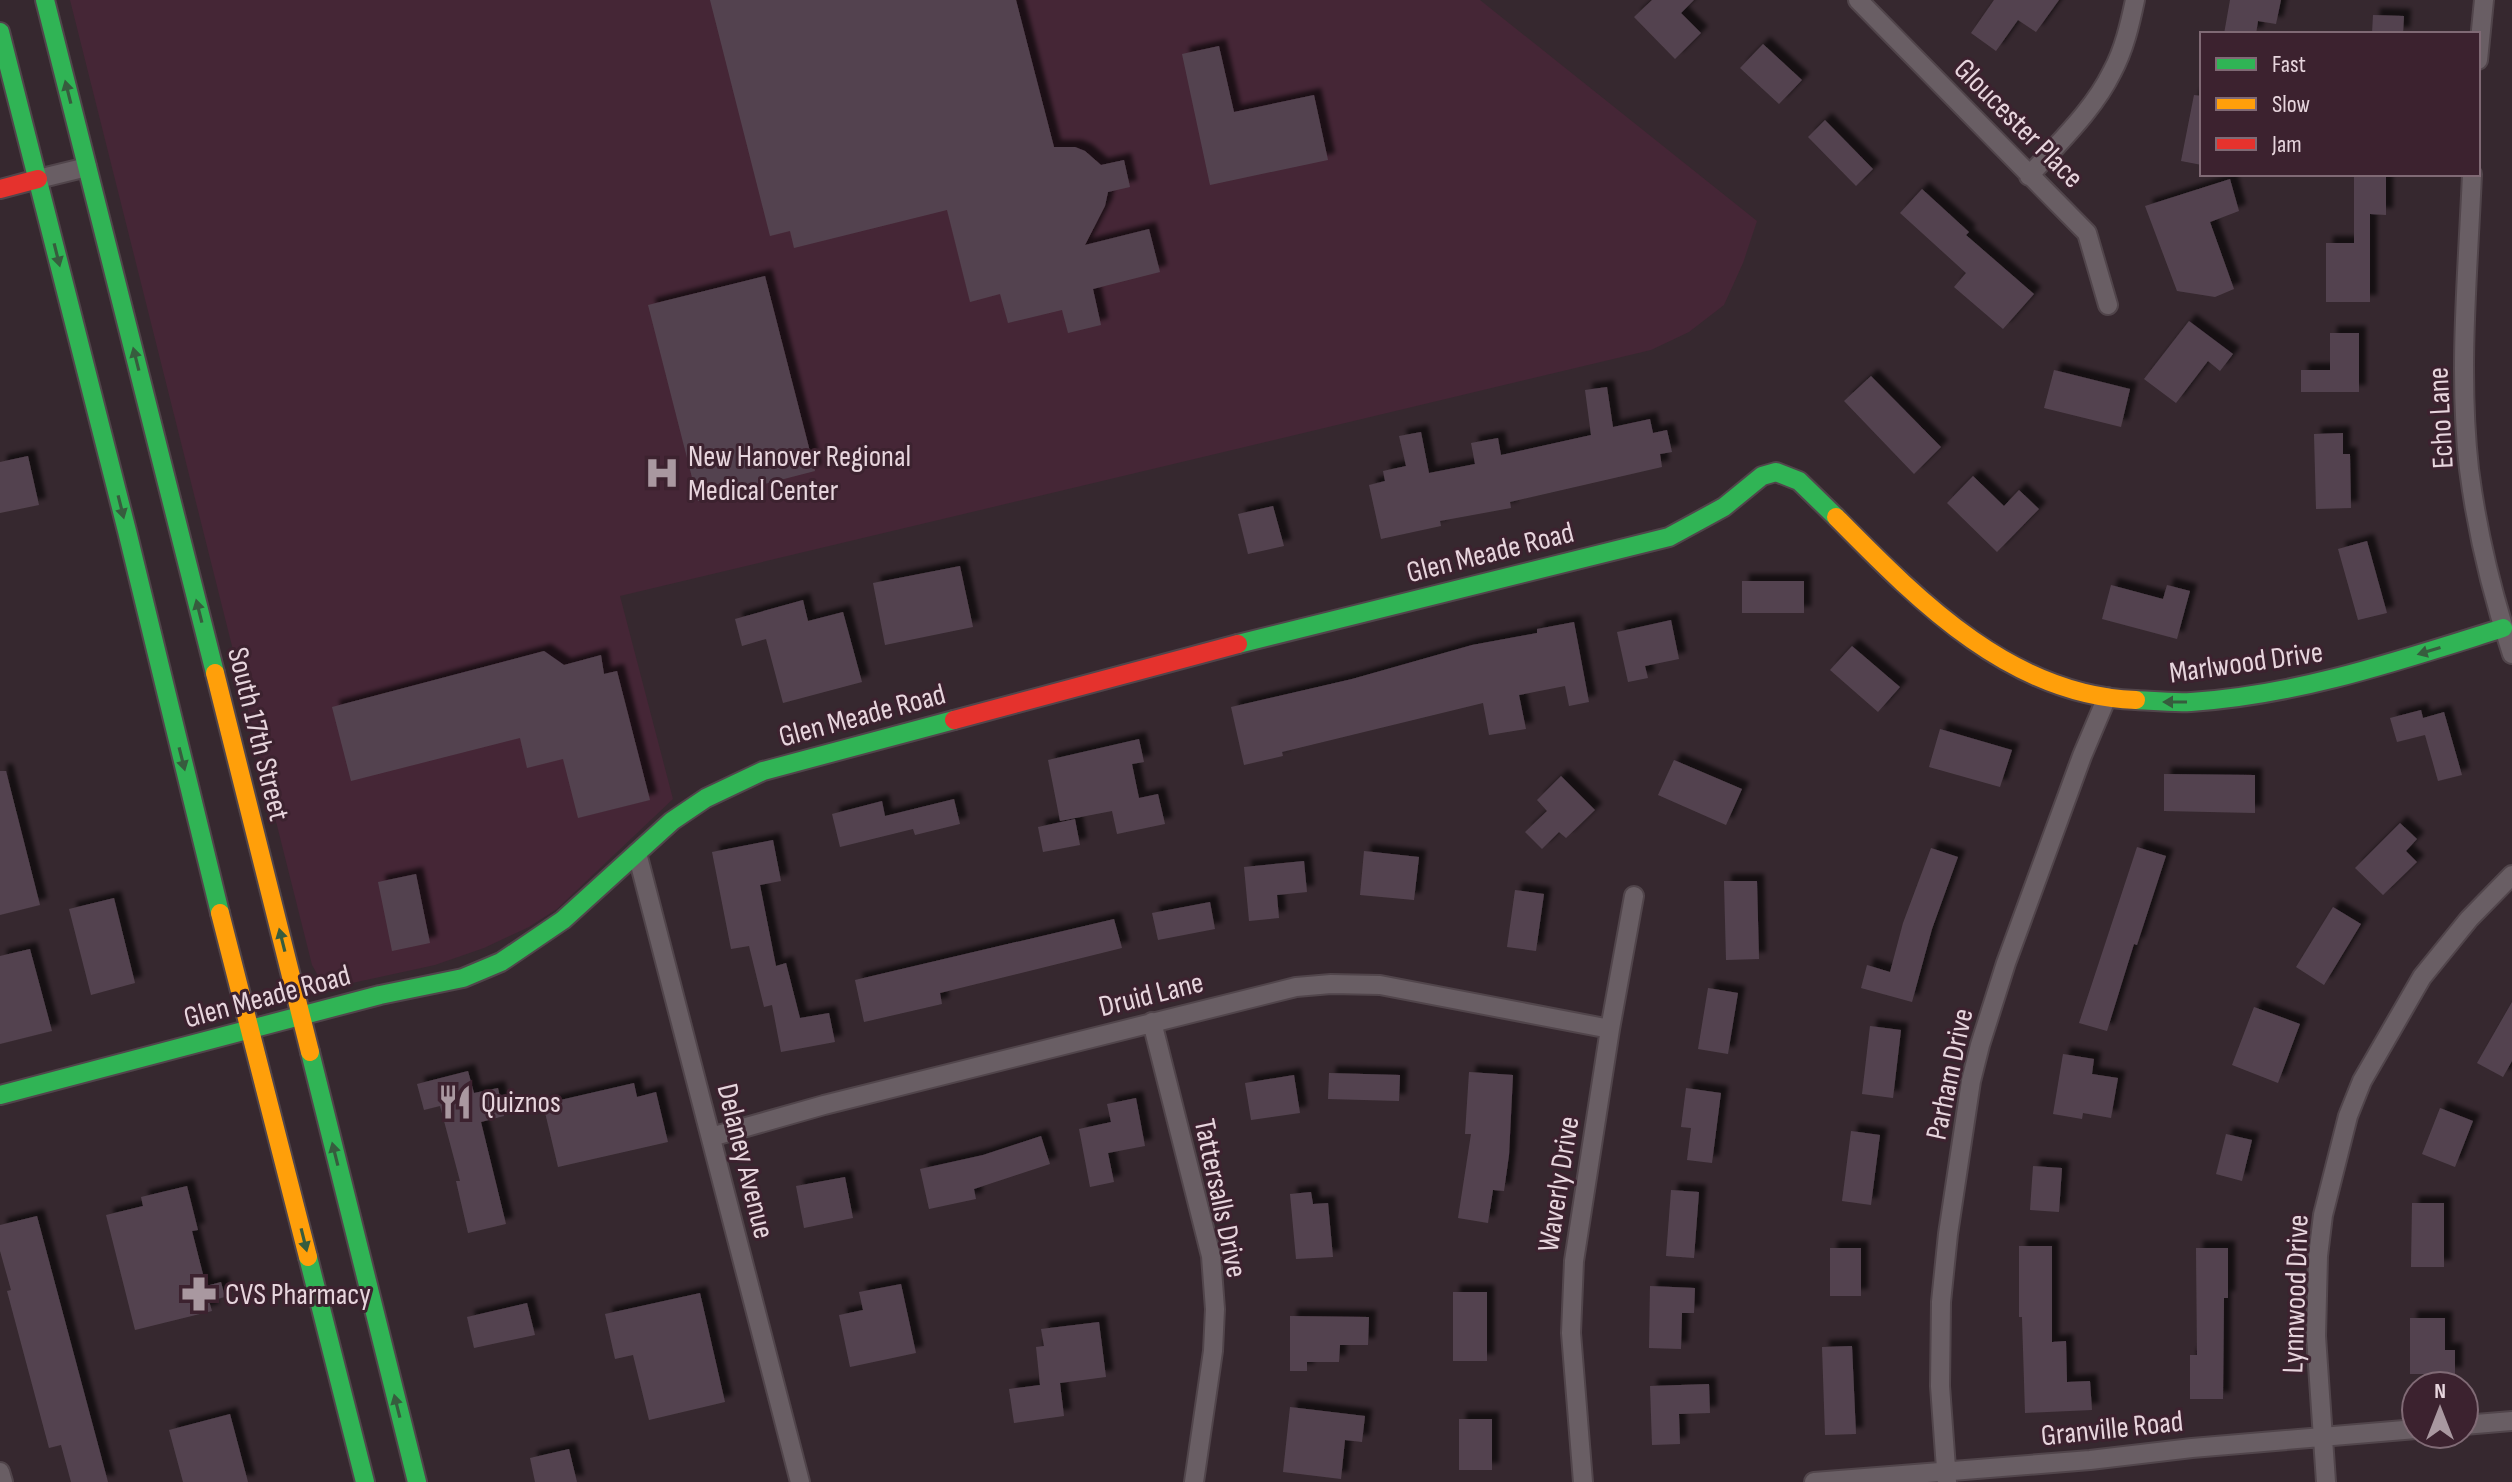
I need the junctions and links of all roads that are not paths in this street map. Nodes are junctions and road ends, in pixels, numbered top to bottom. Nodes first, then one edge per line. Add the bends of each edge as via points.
1 (45, 0) edge
2 (1858, 0) edge
3 (2135, 0) edge
4 (2484, 0) edge
5 (0, 32) edge
6 (2480, 40) edge
7 (87, 167) junction
8 (2029, 176) junction
9 (2472, 176) edge
10 (38, 179) junction
11 (0, 189) edge
12 (2108, 305) dead end
13 (1779, 472) joint
14 (2503, 628) junction
15 (2512, 654) edge
16 (2107, 697) junction
17 (637, 853) junction
18 (2512, 875) edge
19 (1634, 896) dead end
20 (300, 1016) junction
21 (1152, 1022) junction
22 (250, 1029) junction
23 (1610, 1029) junction
24 (0, 1095) edge
25 (711, 1137) junction
26 (2512, 1421) edge
27 (2480, 1424) edge
28 (2400, 1430) edge
29 (2323, 1437) junction
30 (0, 1472) edge
31 (1947, 1476) edge
32 (3, 1482) edge
33 (365, 1482) edge
34 (417, 1482) edge
35 (800, 1482) edge
36 (1194, 1482) edge
37 (1583, 1482) edge
38 (1814, 1482) edge
39 (2326, 1482) edge

7 -> 1 main road, South 17th Street
2 - 8 street, Gloucester Place
3 - 8 street via 2113,71 2100,93
4 - 6 street
5 - 10 main road
7 - 10 street
20 -> 7 main road, South 17th Street
8 - 12 street, Gloucester Place via 2087,233
9 - 14 street, Echo Lane via 2465,354 2468,453
10 - 11 main road
10 -> 22 main road
13 - 16 main road, Marlwood Drive via 1799,481 1944,620 1991,653 2028,673
13 - 17 main road, Glen Meade Road via 1763,476 1729,504 1669,537 1265,637 763,771 706,798
14 - 15 street, Echo Lane
14 -> 16 main road, Marlwood Drive via 2298,687 2180,702
16 - 31 street, Parham Drive via 2006,963 1971,1081 1941,1302
17 - 20 main road, Glen Meade Road via 563,920 501,962 463,978
17 - 25 street, Delaney Avenue
18 - 29 street, Lynnwood Drive via 2422,977 2362,1081 2348,1116 2318,1256 2316,1336
19 - 23 street, Waverly Drive
20 - 22 main road, Glen Meade Road
34 -> 20 main road, South 17th Street
21 - 23 street, Druid Lane via 1296,987 1331,984 1380,985
21 - 25 street, Druid Lane
21 - 36 street, Tattersalls Drive via 1211,1256 1213,1351
22 - 24 main road, Glen Meade Road
22 -> 33 main road
23 - 37 street, Waverly Drive via 1571,1307
25 - 35 street, Delaney Avenue
26 - 27 street
28 - 29 street, Granville Road
29 - 31 street, Granville Road
29 - 39 street, Lynnwood Drive
30 - 32 street
31 - 38 street, Granville Road

